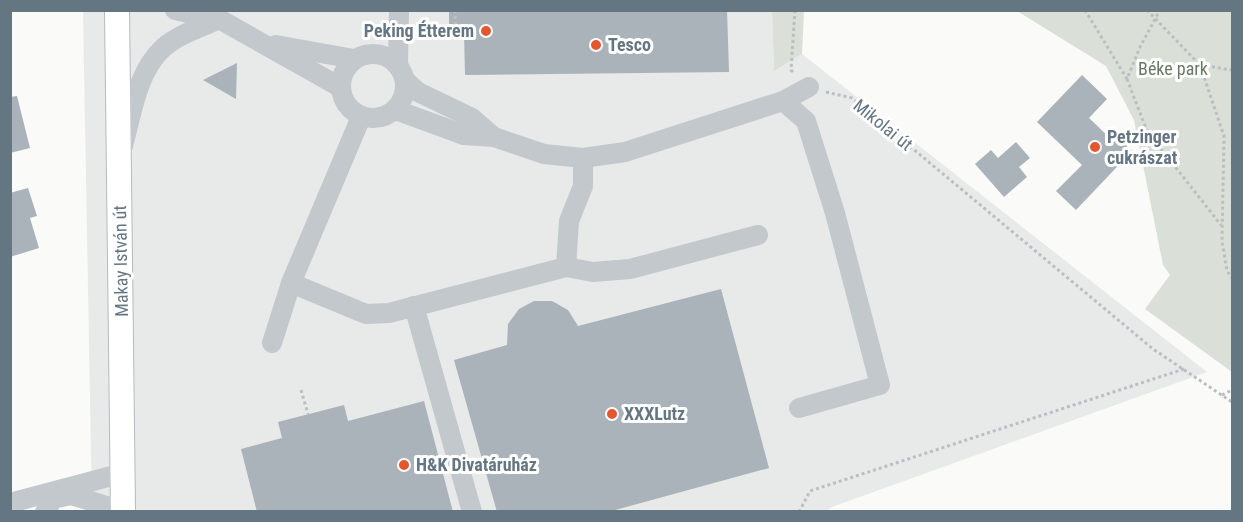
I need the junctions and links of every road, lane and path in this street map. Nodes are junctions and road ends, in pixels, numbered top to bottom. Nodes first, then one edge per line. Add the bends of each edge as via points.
1 (117, 10) edge
2 (175, 10) edge
3 (455, 10) edge
4 (795, 10) edge
5 (1085, 10) edge
6 (1147, 10) edge
7 (1160, 10) edge
8 (399, 13) edge
9 (210, 15) edge
10 (1155, 20) junction
11 (456, 38) dead end
12 (261, 42) junction
13 (359, 57) junction
14 (1200, 65) junction
15 (1233, 70) edge
16 (401, 73) junction
17 (1127, 79) junction
18 (340, 87) junction
19 (809, 87) junction
20 (783, 101) junction
21 (396, 110) junction
22 (361, 117) junction
23 (494, 137) junction
24 (583, 158) junction
25 (120, 160) junction
26 (1223, 226) junction
27 (758, 235) dead end
28 (566, 267) junction
29 (1233, 278) edge
30 (291, 283) junction
31 (414, 306) junction
32 (272, 343) dead end
33 (1184, 369) junction
34 (301, 390) dead end
35 (1233, 390) edge
36 (1222, 394) junction
37 (1233, 402) edge
38 (800, 408) dead end
39 (308, 414) dead end
40 (123, 473) junction
41 (10, 503) edge
42 (123, 511) edge
43 (45, 512) edge
44 (472, 512) edge
45 (799, 512) edge

1 - 25 main road, Makay István út
2 - 9 street
3 - 11 path
4 - 19 path via 791,70
5 - 17 path
6 - 10 path
7 - 10 path
8 - 13 street via 384,39
8 - 16 street
9 - 12 street
9 - 25 street via 164,48 142,77
10 - 14 path
10 - 17 path
12 - 13 street
12 - 18 street
13 - 16 street via 385,56
13 - 18 street via 342,77
14 - 15 path
14 - 26 path via 1224,136
16 - 21 street via 402,101
16 - 23 street via 418,92 472,118
17 - 26 path via 1147,131
18 - 22 street via 348,107
19 - 20 street
19 - 33 path, Mikolai út via 852,98 1153,349
20 - 24 street via 625,152
20 - 38 street via 806,121 835,213 880,385
21 - 22 street via 376,119
21 - 23 street via 464,135
22 - 30 street
23 - 24 street via 544,154
24 - 28 street via 583,186 569,221
25 - 40 main road, Makay István út
26 - 29 path via 1227,271
27 - 28 street via 630,269 593,272
28 - 31 street
30 - 31 street via 366,314
30 - 32 street
31 - 44 street
33 - 36 path, Mikolai út
33 - 45 path via 810,491
34 - 39 path
35 - 36 path
36 - 37 path, Mikolai út
40 - 41 street
40 - 42 main road, Makay István út
42 - 43 street via 71,495 53,499

